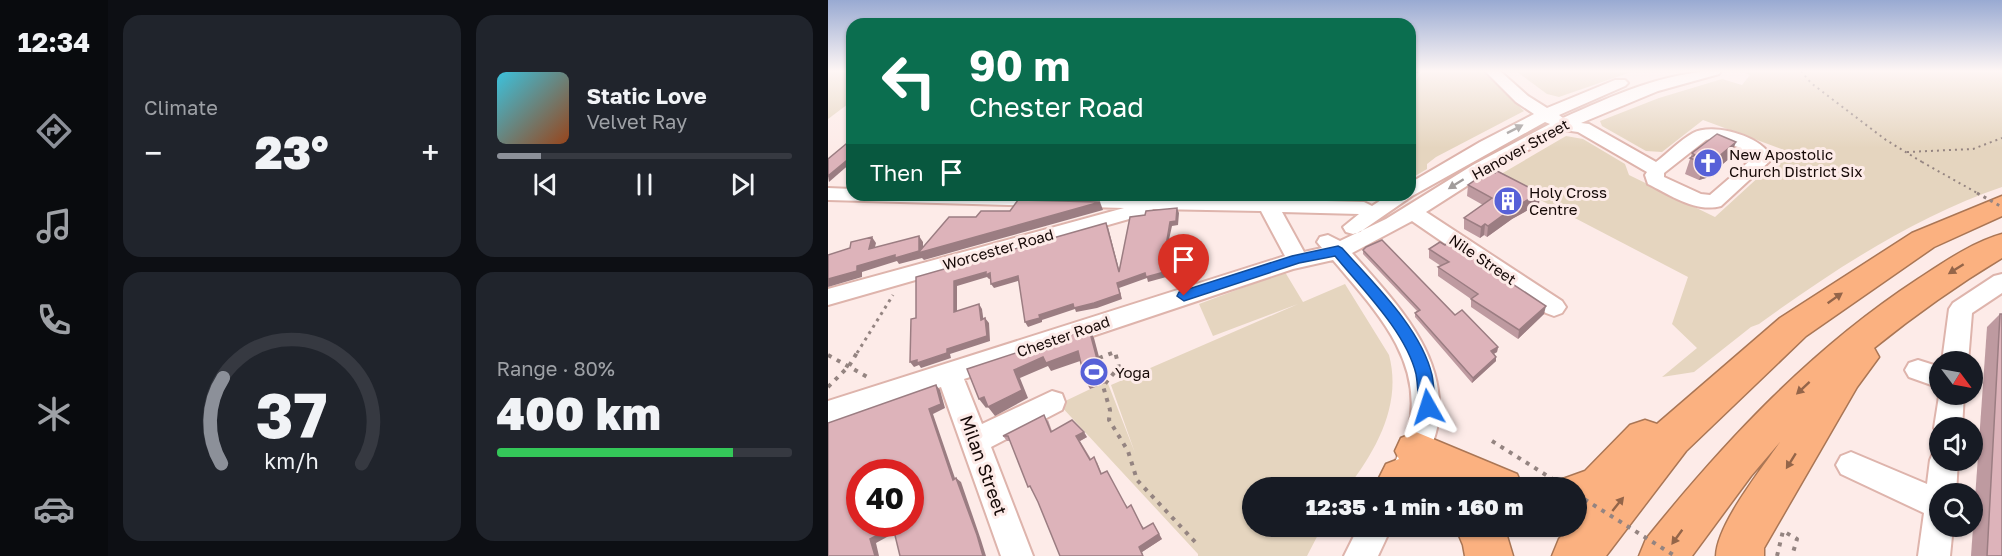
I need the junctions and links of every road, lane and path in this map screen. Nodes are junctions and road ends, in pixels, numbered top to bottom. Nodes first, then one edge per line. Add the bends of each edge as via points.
1 (1520, 97) edge
2 (1538, 97) edge
3 (1599, 97) edge
4 (1626, 97) edge
5 (1830, 97) edge
6 (1565, 119) junction
7 (2002, 138) edge
8 (1905, 152) junction
9 (1657, 170) junction
10 (828, 194) edge
11 (846, 195) edge
12 (1416, 196) edge
13 (1123, 201) edge
14 (1185, 201) edge
15 (1236, 201) edge
16 (1405, 201) edge
17 (1411, 201) edge
18 (1167, 202) junction
19 (1268, 205) junction
20 (2002, 206) edge
21 (1364, 208) dead end
22 (2002, 244) edge
23 (1333, 247) junction
24 (1297, 259) junction
25 (908, 274) junction
26 (2002, 282) edge
27 (828, 297) edge
28 (1912, 297) junction
29 (1554, 307) dead end
30 (1793, 327) junction
31 (1956, 351) edge
32 (828, 355) edge
33 (1099, 358) edge
34 (849, 366) junction
35 (950, 375) junction
36 (873, 380) dead end
37 (828, 387) edge
38 (1052, 402) dead end
39 (828, 413) edge
40 (975, 441) junction
41 (1492, 441) dead end
42 (1851, 465) dead end
43 (1409, 476) edge
44 (1549, 477) edge
45 (1587, 488) edge
46 (1587, 501) edge
47 (1929, 501) edge
48 (1371, 537) edge
49 (1484, 537) edge
50 (1936, 537) edge
51 (1198, 545) dead end
52 (1017, 556) edge
53 (1360, 556) edge
54 (1490, 556) edge
55 (1576, 556) edge
56 (1664, 556) edge
57 (1675, 556) edge
58 (1740, 556) edge
59 (1777, 556) edge
60 (1792, 556) edge
61 (1934, 556) edge

1 - 6 street
2 - 6 street
3 - 6 street, Hanover Street
4 - 6 street, Hanover Street
5 - 8 path
6 - 9 street
6 - 12 street, Hanover Street via 1480,169
7 - 8 path via 1972,149
8 - 20 path, bridge
9 - 9 street via 1654,175 1659,183 1697,200 1714,202 1761,162 1763,156 1758,150 1722,135 1704,135
10 - 11 street
13 - 18 street
14 - 18 street
15 - 19 street
16 - 23 street, Hanover Street
17 - 29 street, Nile Street
18 - 25 street, Worcester Road
19 - 21 street
19 - 24 street
30 -> 20 highway via 1923,240
22 -> 28 highway
23 - 24 street, Chester Road
23 - 43 street via 1390,314 1419,359 1424,374 1428,407
24 - 35 street, Chester Road
25 - 27 street, Worcester Road
25 - 34 path
26 - 31 street via 1961,309
28 -> 56 highway via 1799,392 1721,481
28 -> 58 highway via 1844,376 1740,544
30 - 45 highway via 1739,353 1662,419 1599,487
55 -> 30 highway via 1671,438
32 - 34 path
33 - 51 path via 1115,352 1119,367 1103,386 1103,392 1110,410 1109,420 1128,451 1137,480
34 - 36 path
34 - 37 path
35 - 39 street, Chester Road
35 - 40 street, Milan Street
38 - 40 street
40 - 52 street, Milan Street
41 - 44 path
42 - 47 street
46 - 57 path, bridge
48 - 53 street
49 - 54 highway
50 - 61 street
59 - 60 path via 1783,531 1797,539

